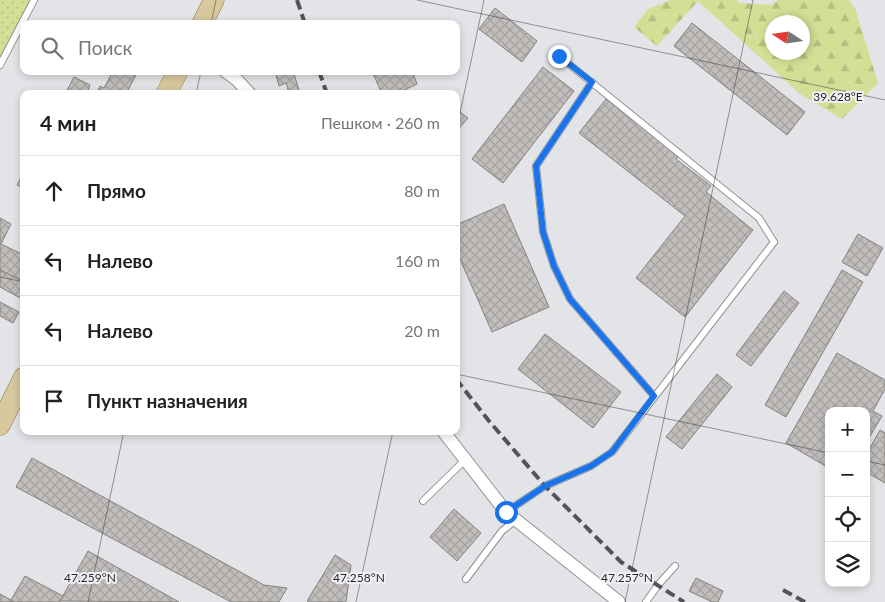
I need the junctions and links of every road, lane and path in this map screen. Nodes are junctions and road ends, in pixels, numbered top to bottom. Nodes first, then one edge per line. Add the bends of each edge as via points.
1 (34, 0) edge
2 (214, 0) edge
3 (24, 20) edge
4 (204, 20) edge
5 (20, 27) edge
6 (559, 56) dead end
7 (0, 65) edge
8 (176, 75) edge
9 (230, 75) edge
10 (592, 82) junction
11 (168, 90) edge
12 (246, 90) edge
13 (20, 385) edge
14 (654, 396) junction
15 (0, 425) edge
16 (446, 435) edge
17 (465, 460) junction
18 (423, 501) dead end
19 (511, 516) junction
20 (675, 566) dead end
21 (466, 578) dead end
22 (616, 601) edge
23 (646, 602) edge

1 - 3 lane
2 - 4 main road
5 - 7 lane
6 - 10 lane
8 - 11 main road
9 - 12 street
10 - 14 lane via 536,166 543,232 554,266 570,299
10 - 14 lane via 759,218 774,242
13 - 15 main road
14 - 19 lane via 612,452 591,466 545,486
16 - 17 street
17 - 18 lane
17 - 19 street
19 - 21 lane
19 - 22 street
20 - 23 lane

